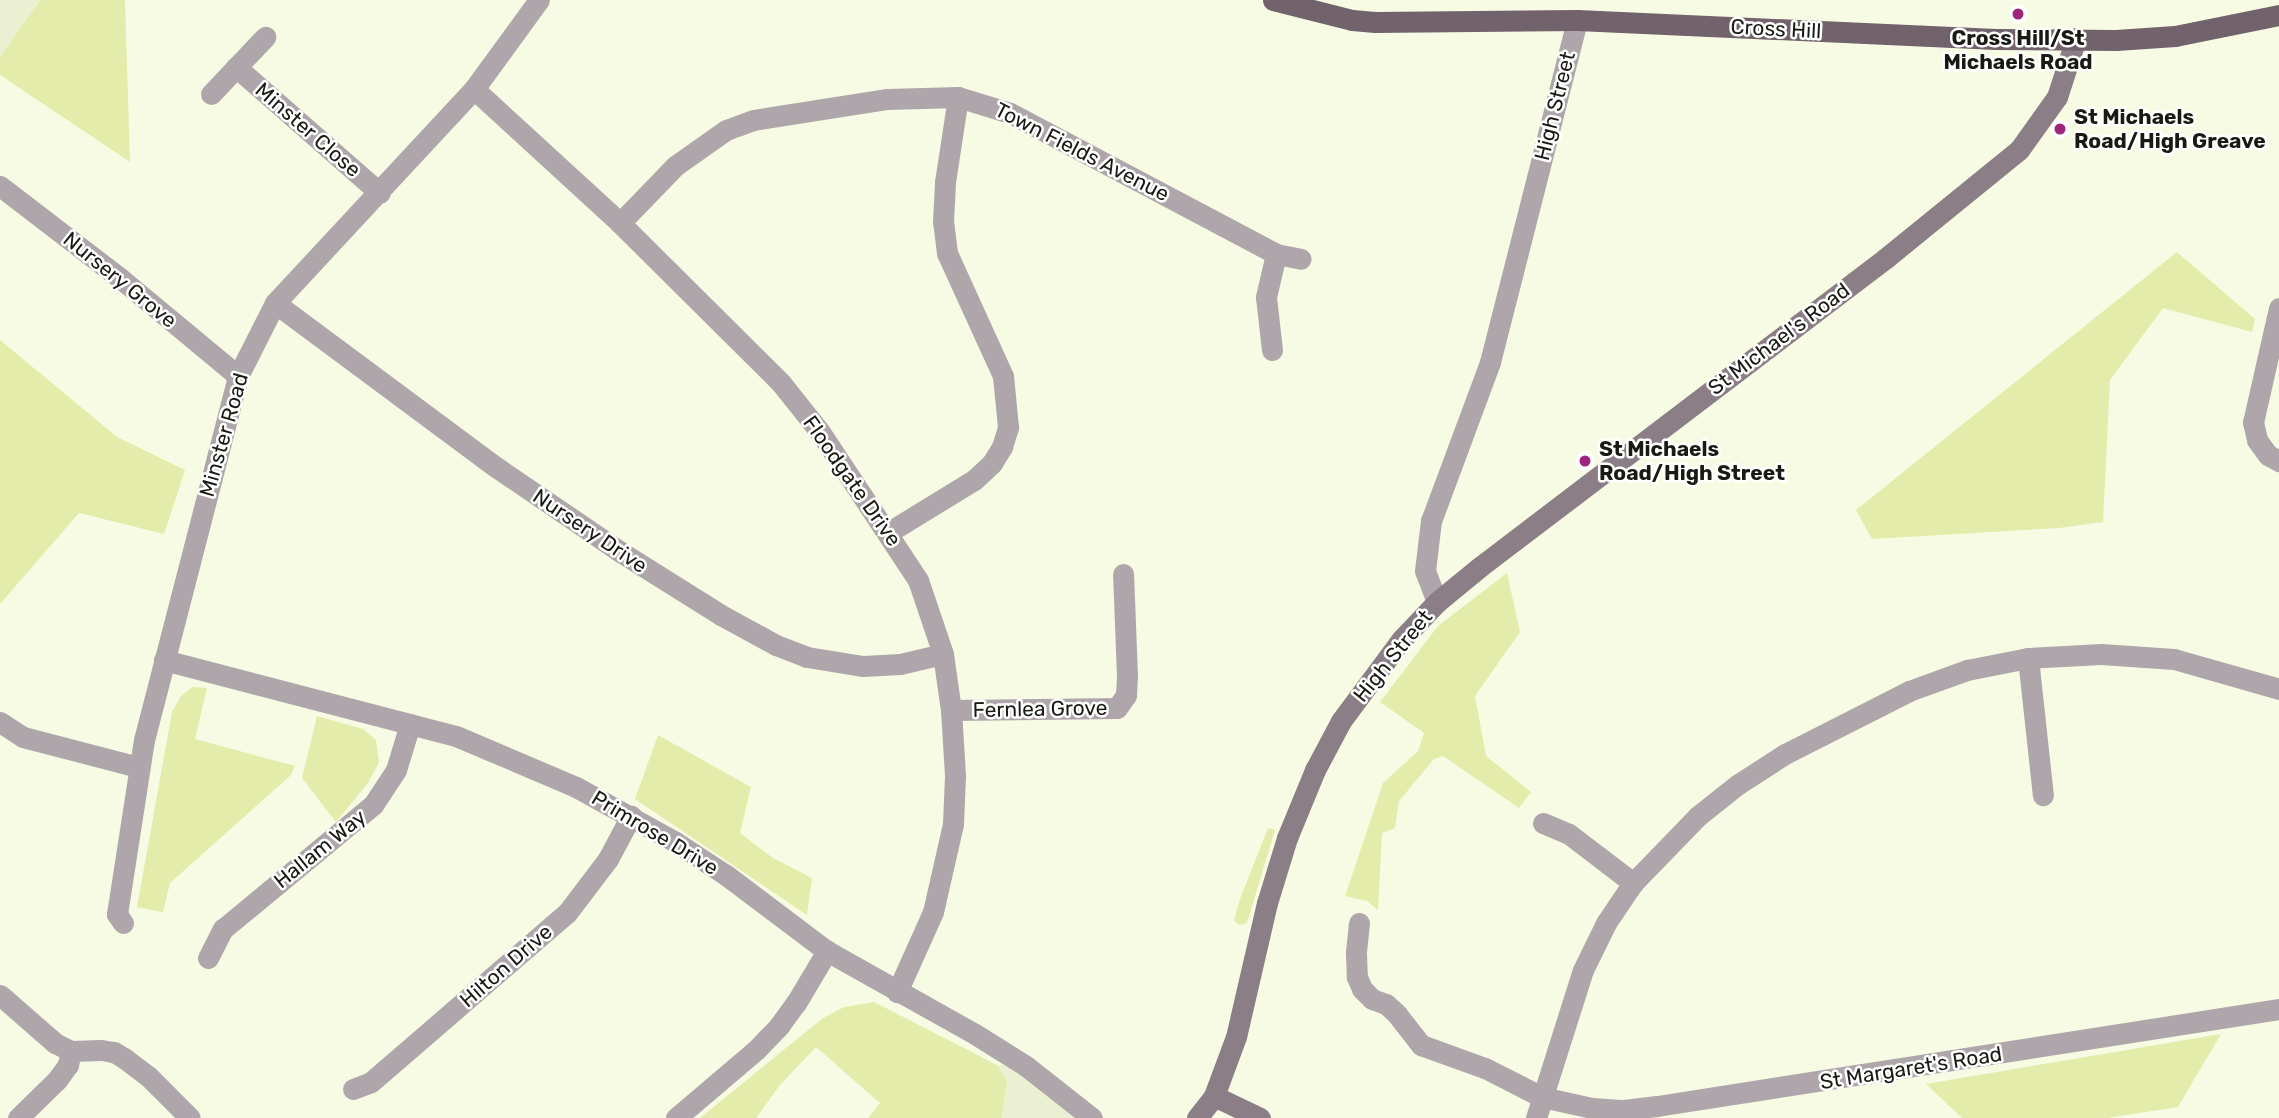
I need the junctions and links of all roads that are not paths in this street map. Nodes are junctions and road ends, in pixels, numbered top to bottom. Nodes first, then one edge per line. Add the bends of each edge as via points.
1 (539, 0) edge
2 (1273, 0) edge
3 (2279, 15) edge
4 (1577, 20) junction
5 (265, 37) dead end
6 (2076, 38) junction
7 (236, 67) junction
8 (474, 89) junction
9 (211, 94) dead end
10 (958, 97) junction
11 (0, 186) edge
12 (380, 193) junction
13 (620, 223) junction
14 (1276, 254) junction
15 (1301, 259) dead end
16 (275, 303) junction
17 (2279, 308) edge
18 (1272, 350) dead end
19 (239, 376) junction
20 (2279, 461) edge
21 (889, 532) junction
22 (1123, 574) dead end
23 (1437, 602) junction
24 (943, 654) junction
25 (2028, 658) junction
26 (164, 660) junction
27 (2279, 689) edge
28 (951, 710) junction
29 (0, 723) edge
30 (410, 724) junction
31 (138, 767) junction
32 (2043, 794) dead end
33 (632, 817) junction
34 (1543, 823) dead end
35 (1633, 883) junction
36 (123, 923) dead end
37 (1359, 923) dead end
38 (827, 951) junction
39 (208, 958) dead end
40 (897, 992) junction
41 (0, 995) edge
42 (2279, 1009) edge
43 (71, 1051) junction
44 (353, 1088) dead end
45 (1214, 1096) junction
46 (1542, 1097) junction
47 (18, 1118) edge
48 (190, 1118) edge
49 (676, 1118) edge
50 (1092, 1118) edge
51 (1197, 1118) edge
52 (1261, 1118) edge
53 (1535, 1118) edge

1 - 8 street, Minster Road
2 - 4 main road, Cross Hill via 1375,22
3 - 6 main road, Cross Hill via 2175,36
4 - 6 main road, Cross Hill via 1996,39
4 - 23 street, High Street via 1490,362 1430,522 1425,571
5 - 7 street, Minster Close
6 - 23 street, St Michael's Road via 2057,97 2019,150 1886,258
7 - 9 street, Minster Close
7 - 12 street, Minster Close
8 - 12 street, Minster Road
8 - 13 street, Floodgate Drive
10 - 13 street, Town Fields Avenue via 814,108 744,123 726,130 675,166
10 - 14 street, Town Fields Avenue via 1010,113
10 - 21 street via 945,182 947,253 1003,376 1008,426 992,463 974,480
11 - 19 street, Nursery Grove
12 - 16 street, Minster Road
13 - 21 street, Floodgate Drive via 781,383
14 - 15 street, Town Fields Avenue
14 - 18 street via 1266,297
16 - 19 street, Minster Road
16 - 24 street, Nursery Drive via 496,467 619,551 776,645 807,657 863,666 900,664
17 - 20 street via 2253,422 2257,440
19 - 26 street, Minster Road
21 - 24 street, Floodgate Drive via 918,580
22 - 28 street, Fernlea Grove via 1128,676 1126,695 1117,708
23 - 45 street, High Street via 1373,676 1341,721 1315,770 1287,838 1236,1037
24 - 28 street, Floodgate Drive
25 - 27 street via 2101,654 2174,659
25 - 32 street
25 - 35 street via 1967,670 1909,691 1785,754 1698,816
26 - 30 street, Primrose Drive
26 - 31 street, Minster Road
28 - 40 street, Floodgate Drive via 955,776 947,856 933,912
29 - 31 street via 23,737
30 - 33 street, Primrose Drive via 510,756
30 - 39 street, Hallam Way via 396,770 379,799 223,929
31 - 36 street, Minster Road via 117,914
33 - 38 street, Primrose Drive via 726,876
33 - 44 street, Hilton Drive via 568,913 371,1082
34 - 35 street via 1569,834
35 - 46 street via 1583,970
37 - 46 street, St Margaret's Road via 1357,977 1371,999 1396,1013 1421,1045 1485,1068
38 - 40 street, Primrose Drive
38 - 49 street via 779,1026
40 - 50 street, Primrose Drive via 1026,1066
41 - 43 street via 55,1043
42 - 46 street, St Margaret's Road via 1624,1110
43 - 47 street via 57,1080
43 - 48 street via 114,1052 148,1076
45 - 51 street, High Street
45 - 52 street
46 - 53 street

